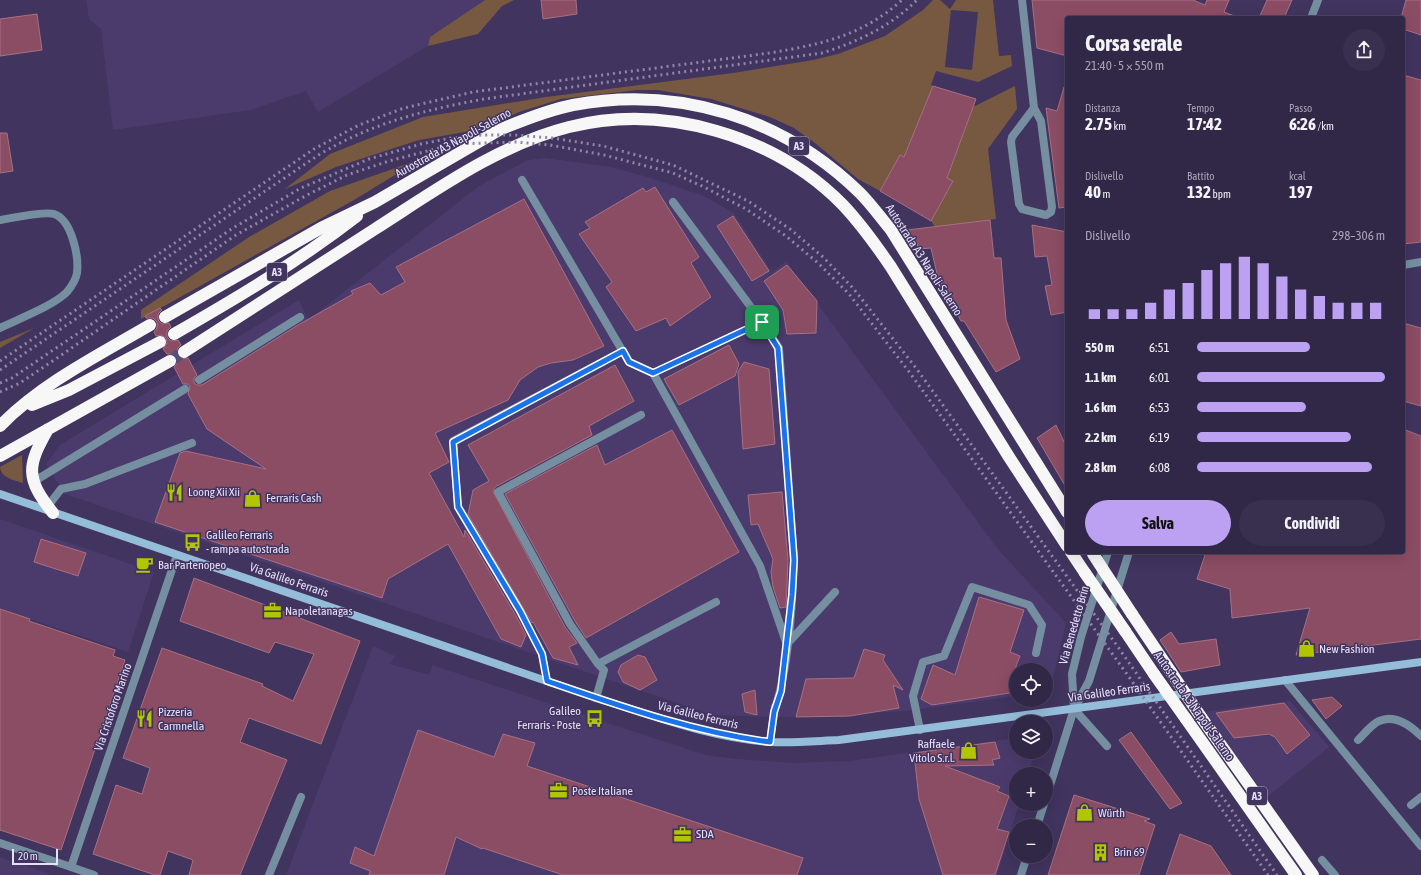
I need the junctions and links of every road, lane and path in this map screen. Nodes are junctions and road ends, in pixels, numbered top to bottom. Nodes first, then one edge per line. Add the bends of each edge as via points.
1 (1022, 0) edge
2 (1318, 0) edge
3 (1312, 16) edge
4 (1034, 108) junction
5 (522, 180) dead end
6 (375, 202) junction
7 (673, 202) dead end
8 (0, 220) edge
9 (1421, 262) edge
10 (1405, 265) edge
11 (165, 317) dead end
12 (300, 317) dead end
13 (762, 322) junction
14 (150, 325) dead end
15 (0, 328) edge
16 (174, 334) dead end
17 (160, 342) dead end
18 (623, 351) junction
19 (184, 352) tunnel mouth
20 (170, 361) tunnel mouth
21 (653, 373) junction
22 (199, 380) dead end
23 (185, 389) dead end
24 (16, 411) junction
25 (641, 415) dead end
26 (0, 418) edge
27 (0, 426) edge
28 (48, 429) junction
29 (192, 443) dead end
30 (0, 456) edge
31 (33, 482) junction
32 (0, 494) edge
33 (50, 509) junction
34 (1065, 509) edge
35 (1065, 543) edge
36 (1072, 554) edge
37 (1094, 554) edge
38 (1107, 554) edge
39 (1129, 554) edge
40 (177, 555) junction
41 (835, 592) dead end
42 (716, 602) dead end
43 (787, 644) junction
44 (1036, 652) dead end
45 (1421, 662) edge
46 (598, 664) junction
47 (1285, 680) junction
48 (547, 681) junction
49 (596, 698) junction
50 (1074, 709) junction
51 (920, 730) junction
52 (1421, 736) edge
53 (1358, 740) dead end
54 (770, 742) junction
55 (1107, 746) dead end
56 (1053, 776) edge
57 (301, 797) dead end
58 (1421, 797) edge
59 (1411, 805) dead end
60 (0, 843) edge
61 (1421, 846) edge
62 (1322, 860) dead end
63 (1025, 863) edge
64 (71, 867) junction
65 (94, 875) edge
66 (269, 875) edge
67 (1021, 875) edge
68 (1296, 875) edge
69 (1313, 875) edge
70 (1335, 875) edge

1 - 4 street
2 - 3 street
4 - 4 street via 1011,142 1019,204 1022,209 1046,215 1051,212 1052,207 1041,121
5 - 18 street
6 - 11 highway, A3 via 321,228
6 - 16 highway, A3 via 328,238 252,289
6 - 34 highway, Autostrada A3 Napoli-Salerno / A3 via 499,130 573,105 619,99 649,99 721,112 766,127 829,166 875,210 908,257
7 - 13 street
8 - 15 street via 54,214 65,220 71,234 77,263 76,274 67,292
9 - 10 street
12 - 22 street
13 - 21 street
13 - 43 street via 778,348 781,376 794,560
14 - 24 highway via 62,377
17 - 24 highway via 69,390
18 - 21 street via 629,362
18 - 48 street via 453,442 458,507 520,611 542,654
19 - 35 highway, A3 via 496,154 582,124 625,120 670,121 718,131 784,159 823,187 873,239
20 - 28 highway
21 - 43 street via 760,566
23 - 31 street
24 - 26 highway
24 - 27 highway
25 - 46 street via 498,492 570,624
28 - 30 highway
28 - 31 highway via 33,459
29 - 33 street via 86,484 61,490
31 - 33 highway
32 - 33 main road, Via Galileo Ferraris
33 - 40 main road, Via Galileo Ferraris
36 - 68 highway, Autostrada A3 Napoli-Salerno / A3, bridge
37 - 69 highway, Autostrada A3 Napoli-Salerno / A3, bridge via 1201,717
38 - 50 street, Via Benedetto Brin via 1076,654 1072,674
39 - 50 street via 1091,675
40 - 48 main road, Via Galileo Ferraris
40 - 64 street, Via Cristoforo Marino
41 - 43 street
42 - 46 street
43 - 54 street via 781,691 774,712
44 - 51 street via 1042,625 1029,605 972,587 944,656 923,662 913,696
45 - 47 main road, Via Galileo Ferraris
46 - 49 street via 604,670
47 - 50 main road, Via Galileo Ferraris
47 - 61 street
48 - 49 main road, Via Galileo Ferraris
49 - 54 main road, Via Galileo Ferraris via 707,732
50 - 51 main road, Via Galileo Ferraris
50 - 55 street
50 - 56 street, Via Benedetto Brin
51 - 54 main road, Via Galileo Ferraris via 833,740
52 - 53 street via 1412,727 1395,718 1379,721
57 - 66 street
58 - 59 street
60 - 64 street
62 - 70 street
63 - 67 street
64 - 65 street

